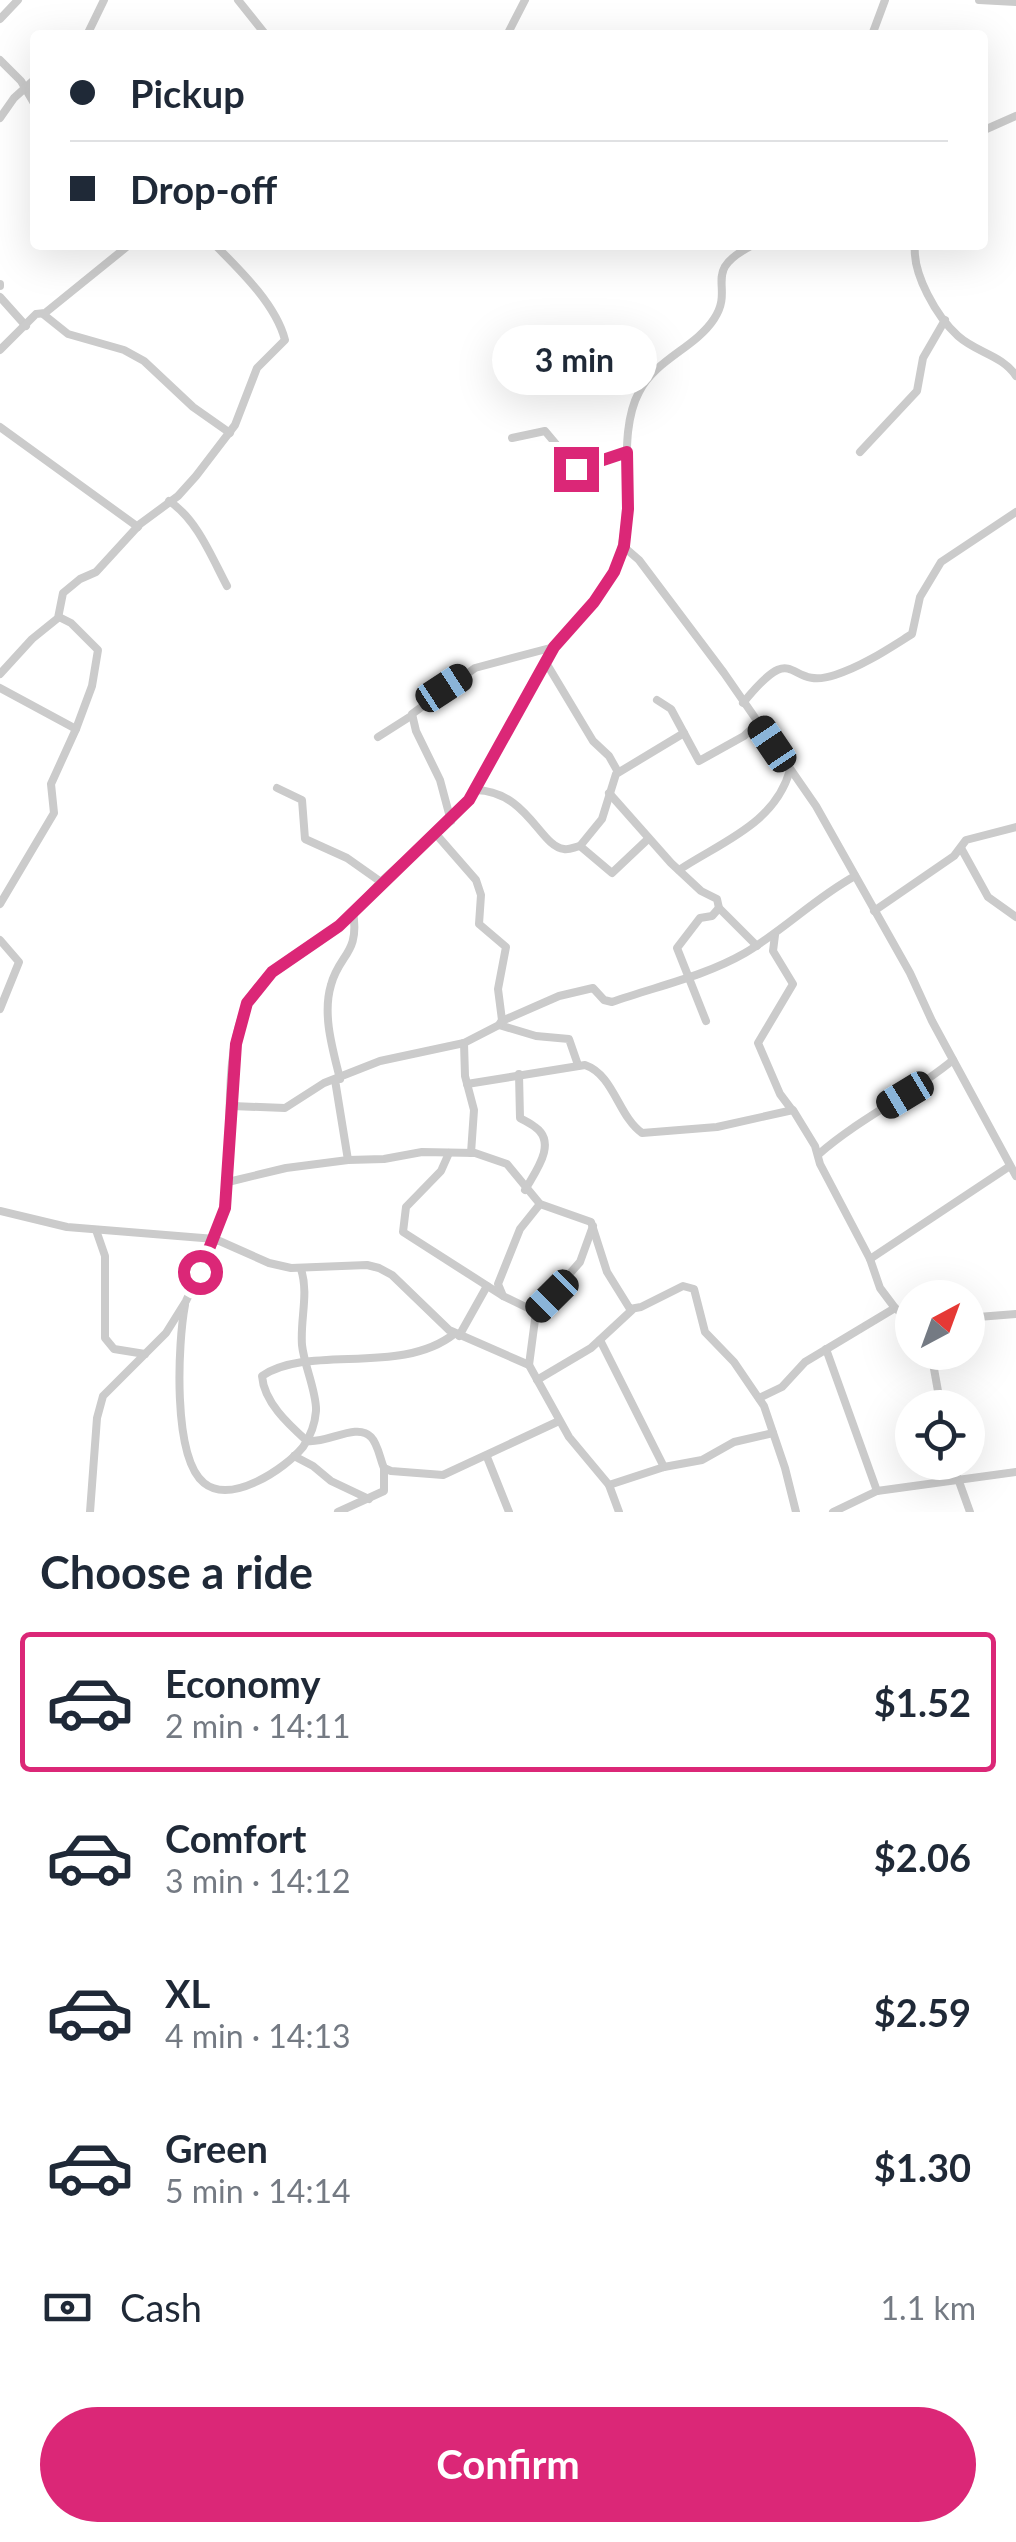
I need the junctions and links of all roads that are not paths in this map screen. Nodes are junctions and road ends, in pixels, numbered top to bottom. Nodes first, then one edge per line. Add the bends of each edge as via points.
1 (18, 0) edge
2 (104, 0) edge
3 (238, 0) edge
4 (525, 0) edge
5 (885, 0) edge
6 (979, 0) edge
7 (1016, 2) edge
8 (0, 19) edge
9 (89, 30) edge
10 (262, 30) edge
11 (510, 30) edge
12 (874, 30) edge
13 (0, 60) edge
14 (30, 83) edge
15 (24, 88) junction
16 (30, 97) edge
17 (1016, 116) edge
18 (0, 118) edge
19 (988, 129) edge
20 (123, 250) edge
21 (220, 250) edge
22 (743, 250) edge
23 (916, 250) edge
24 (0, 297) edge
25 (43, 314) junction
26 (945, 320) junction
27 (26, 326) junction
28 (0, 350) edge
29 (1016, 376) edge
30 (0, 427) edge
31 (230, 433) junction
32 (512, 438) dead end
33 (627, 452) junction
34 (860, 452) dead end
35 (170, 502) junction
36 (1016, 512) edge
37 (138, 527) junction
38 (624, 546) junction
39 (228, 586) dead end
40 (58, 617) junction
41 (554, 647) junction
42 (545, 661) junction
43 (0, 674) edge
44 (0, 688) edge
45 (658, 700) dead end
46 (743, 703) junction
47 (411, 716) junction
48 (758, 724) junction
49 (76, 729) junction
50 (684, 733) junction
51 (378, 737) dead end
52 (790, 770) junction
53 (618, 772) junction
54 (277, 788) dead end
55 (475, 790) junction
56 (609, 793) junction
57 (450, 821) junction
58 (1016, 828) edge
59 (436, 834) junction
60 (648, 839) junction
61 (580, 846) junction
62 (961, 848) junction
63 (679, 870) junction
64 (855, 876) junction
65 (382, 882) junction
66 (1016, 903) edge
67 (0, 904) edge
68 (719, 908) junction
69 (1004, 908) junction
70 (874, 911) junction
71 (353, 912) junction
72 (1016, 917) edge
73 (775, 935) junction
74 (0, 940) edge
75 (758, 946) junction
76 (691, 978) junction
77 (0, 1009) edge
78 (706, 1021) dead end
79 (500, 1023) junction
80 (464, 1043) junction
81 (953, 1060) junction
82 (578, 1065) junction
83 (519, 1074) junction
84 (337, 1079) junction
85 (468, 1084) junction
86 (232, 1106) junction
87 (792, 1110) junction
88 (448, 1153) junction
89 (471, 1153) junction
90 (818, 1154) junction
91 (348, 1160) junction
92 (1010, 1166) junction
93 (1016, 1176) edge
94 (228, 1182) junction
95 (525, 1190) junction
96 (540, 1204) junction
97 (0, 1211) edge
98 (594, 1226) junction
99 (96, 1230) junction
100 (215, 1239) junction
101 (870, 1258) junction
102 (301, 1269) junction
103 (488, 1286) junction
104 (504, 1296) junction
105 (186, 1301) junction
106 (895, 1308) joint
107 (632, 1310) junction
108 (536, 1312) junction
109 (1016, 1314) edge
110 (985, 1319) edge
111 (456, 1335) junction
112 (600, 1340) junction
113 (826, 1349) junction
114 (145, 1354) junction
115 (305, 1363) junction
116 (528, 1365) junction
117 (537, 1380) junction
118 (759, 1398) junction
119 (559, 1421) junction
120 (773, 1433) junction
121 (307, 1441) junction
122 (294, 1456) junction
123 (486, 1457) junction
124 (664, 1467) junction
125 (384, 1468) junction
126 (1016, 1472) edge
127 (956, 1481) junction
128 (609, 1485) junction
129 (876, 1491) junction
130 (369, 1499) junction
131 (90, 1512) edge
132 (338, 1512) edge
133 (509, 1512) edge
134 (619, 1512) edge
135 (796, 1512) edge
136 (834, 1512) edge
137 (970, 1512) edge

1 - 8 street
2 - 9 street
3 - 10 street
4 - 11 street
5 - 12 street
6 - 7 street
13 - 15 street
14 - 15 street
15 - 16 street
15 - 18 street
17 - 19 street
20 - 25 street
21 - 31 street via 286,338 257,368
22 - 33 street via 724,266 720,306 707,328 657,367 639,391
23 - 26 street
24 - 27 street
25 - 27 street
25 - 31 street via 68,334 144,361
26 - 29 street via 958,337 1003,360
26 - 34 street via 923,358 917,391
27 - 28 street
30 - 37 street
31 - 35 street
32 - 33 street via 545,431 576,469
33 - 38 street
35 - 37 street
35 - 39 street
36 - 46 street via 940,562 920,597 912,634 836,675 812,679 781,666
37 - 40 street via 96,572 64,593
38 - 41 street via 604,589
38 - 46 street
40 - 43 street
40 - 49 street via 98,650
41 - 42 street
41 - 47 street via 475,668
42 - 53 street
42 - 55 street
44 - 49 street
45 - 50 street
46 - 48 street
47 - 51 street
47 - 57 street
48 - 50 street via 701,762
48 - 52 street
49 - 67 street via 51,784 54,813
50 - 53 street
52 - 63 street via 768,812
52 - 64 street
53 - 56 street
54 - 65 street via 302,800 305,839
55 - 57 street
55 - 61 street via 508,796 558,848
56 - 60 street
56 - 61 street via 602,819
57 - 59 street
58 - 62 street via 969,839
59 - 65 street
59 - 79 street via 476,880 479,924 506,947
60 - 61 street via 614,873
60 - 63 street
62 - 69 street via 986,894
62 - 70 street
63 - 68 street
64 - 70 street
64 - 73 street
65 - 71 street
66 - 69 street
68 - 75 street
68 - 76 street via 700,918 677,948
69 - 72 street
70 - 81 street
71 - 84 street via 354,938 330,988
71 - 86 street via 272,972 250,998 237,1034
73 - 75 street
73 - 87 street via 773,951 793,984 758,1043
74 - 77 street via 20,962
75 - 76 street
76 - 78 street
76 - 79 street via 612,1002 593,988 578,990
79 - 80 street
79 - 82 street via 536,1036 569,1038
80 - 84 street via 380,1061
80 - 85 street
81 - 90 street
81 - 92 street
82 - 83 street
82 - 87 street via 601,1074 640,1133 717,1127
83 - 85 street
83 - 95 street via 520,1118 546,1144
84 - 86 street via 285,1108
84 - 91 street
85 - 89 street
86 - 94 street
87 - 90 street
88 - 89 street
88 - 91 street
88 - 103 street via 437,1175 406,1206 403,1232
89 - 95 street via 506,1164
90 - 101 street
91 - 94 street
92 - 93 street
92 - 101 street
94 - 100 street
95 - 96 street
96 - 98 street
96 - 104 street via 511,1246 498,1284
97 - 99 street
98 - 107 street via 606,1272
98 - 108 street via 580,1262
99 - 100 street
99 - 114 street via 106,1256 105,1338 114,1349
100 - 102 street
100 - 105 street
101 - 106 street
102 - 111 street via 379,1268
102 - 115 street
103 - 104 street
103 - 111 street
104 - 108 street
105 - 114 street
105 - 122 street via 181,1414 195,1472 216,1489 234,1491
106 - 113 street
107 - 112 street
107 - 118 street via 691,1286 705,1332
108 - 116 street
109 - 110 street
111 - 115 street via 391,1357
111 - 116 street
112 - 117 street
112 - 124 street
113 - 118 street
113 - 129 street
114 - 131 street via 102,1396
115 - 121 street via 316,1406
115 - 121 street via 271,1370 262,1380 269,1400
116 - 117 street
117 - 119 street
118 - 120 street
119 - 123 street
119 - 128 street
120 - 124 street
120 - 135 street
121 - 122 street
121 - 125 street via 364,1432
122 - 130 street
123 - 125 street via 435,1476
123 - 133 street
124 - 128 street
125 - 130 street via 386,1488
126 - 127 street
127 - 129 street
127 - 137 street
128 - 134 street
129 - 136 street
130 - 132 street

